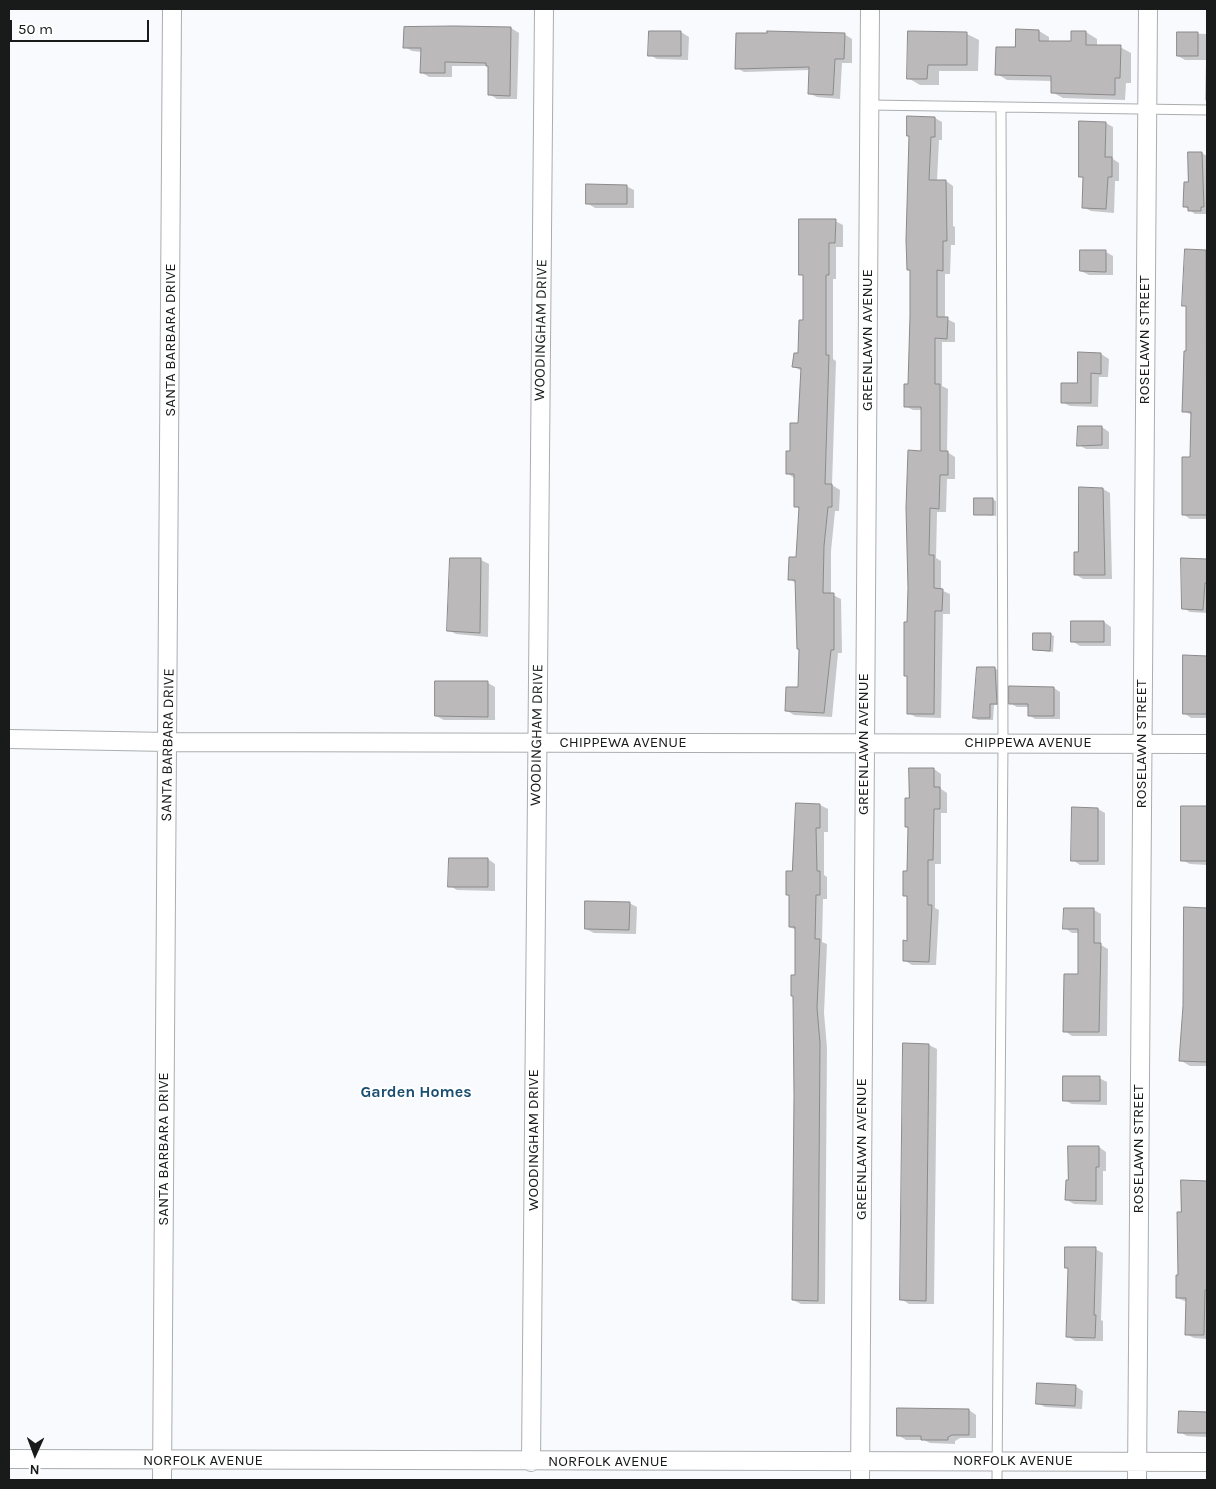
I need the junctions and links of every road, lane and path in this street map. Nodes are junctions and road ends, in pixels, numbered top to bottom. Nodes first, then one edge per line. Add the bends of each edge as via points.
1 (172, 9) edge
2 (544, 9) edge
3 (870, 9) edge
4 (1148, 9) edge
5 (870, 105) junction
6 (1001, 106) junction
7 (1147, 108) junction
8 (1207, 110) edge
9 (9, 739) edge
10 (168, 742) junction
11 (864, 742) junction
12 (537, 743) junction
13 (1003, 743) junction
14 (1142, 744) junction
15 (1207, 744) edge
16 (9, 1459) edge
17 (162, 1460) junction
18 (860, 1460) junction
19 (997, 1461) junction
20 (531, 1462) junction
21 (1138, 1462) junction
22 (1207, 1462) edge
23 (162, 1480) edge
24 (860, 1480) edge
25 (997, 1480) edge
26 (1137, 1480) edge

1 - 10 street, SANTA BARBARA DRIVE
2 - 12 street, WOODINGHAM DRIVE
3 - 5 street, GREENLAWN AVENUE
4 - 7 street, ROSELAWN STREET
5 - 6 lane
5 - 11 street, GREENLAWN AVENUE
6 - 7 lane
6 - 13 lane
7 - 8 lane
7 - 14 street, ROSELAWN STREET
9 - 10 street, CHIPPEWA AVENUE
10 - 12 street, CHIPPEWA AVENUE
10 - 17 street, SANTA BARBARA DRIVE
11 - 12 street, CHIPPEWA AVENUE
11 - 13 street, CHIPPEWA AVENUE
11 - 18 street, GREENLAWN AVENUE
12 - 20 street, WOODINGHAM DRIVE
13 - 14 street, CHIPPEWA AVENUE
13 - 19 lane
14 - 15 street, CHIPPEWA AVENUE
14 - 21 street, ROSELAWN STREET
16 - 17 street, NORFOLK AVENUE
17 - 20 street, NORFOLK AVENUE
17 - 23 street, SANTA BARBARA DRIVE
18 - 19 street, NORFOLK AVENUE
18 - 20 street, NORFOLK AVENUE
18 - 24 street, GREENLAWN AVENUE
19 - 21 street, NORFOLK AVENUE
19 - 25 lane
21 - 22 street, NORFOLK AVENUE
21 - 26 street, ROSELAWN STREET

